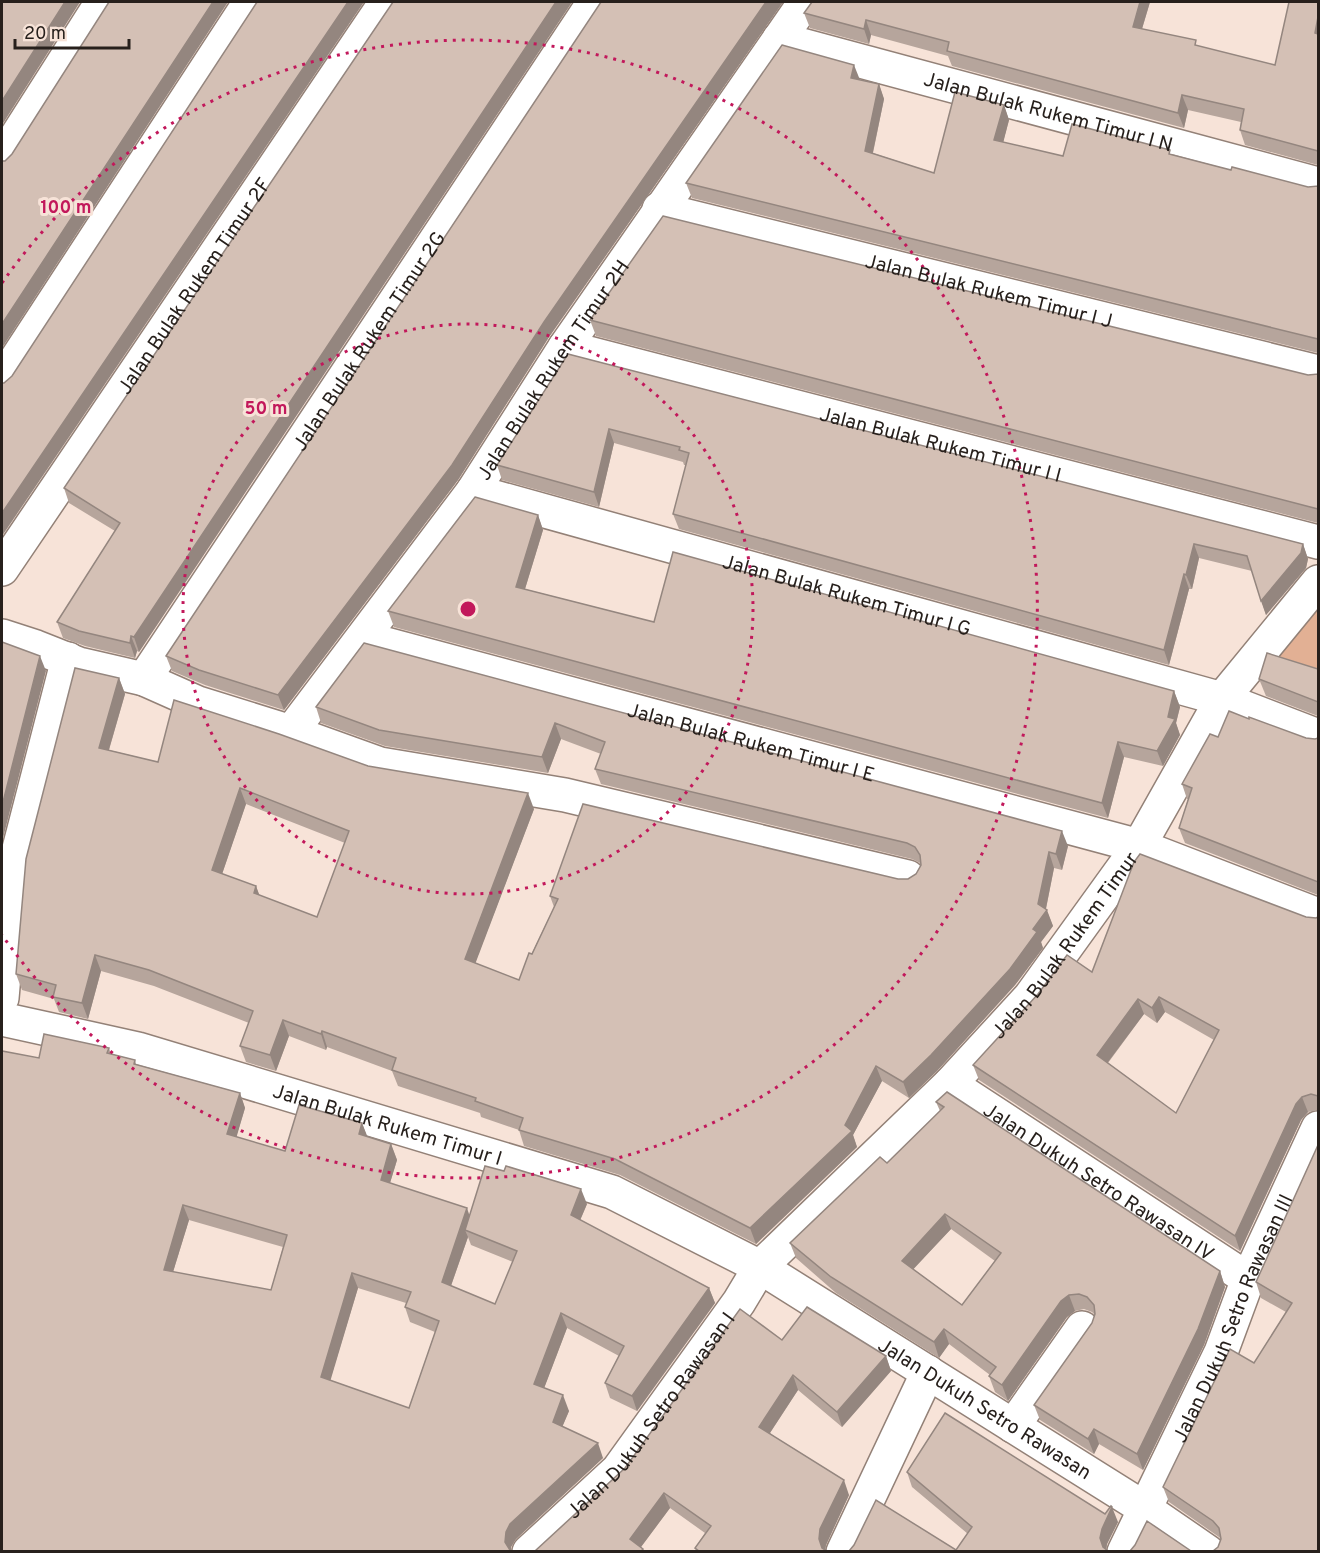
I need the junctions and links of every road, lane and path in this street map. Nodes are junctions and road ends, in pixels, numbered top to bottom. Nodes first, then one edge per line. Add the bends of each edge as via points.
1 (102, 2) edge
2 (250, 2) edge
3 (386, 2) edge
4 (594, 2) edge
5 (805, 2) edge
6 (779, 39) junction
7 (2, 159) edge
8 (1318, 184) edge
9 (659, 209) junction
10 (565, 347) junction
11 (1318, 372) edge
12 (2, 381) edge
13 (473, 491) junction
14 (1318, 542) edge
15 (2, 569) edge
16 (1318, 582) edge
17 (2, 636) edge
18 (363, 638) junction
19 (68, 659) junction
20 (144, 679) junction
21 (1221, 699) junction
22 (291, 732) junction
23 (1318, 736) edge
24 (1139, 846) junction
25 (908, 876) edge
26 (1318, 915) edge
27 (2, 998) edge
28 (2, 1019) edge
29 (950, 1084) junction
30 (1318, 1128) edge
31 (760, 1268) junction
32 (1248, 1279) junction
33 (1082, 1328) dead end
34 (928, 1372) junction
35 (1013, 1426) junction
36 (1144, 1508) junction
37 (529, 1551) edge
38 (843, 1551) edge
39 (1124, 1551) edge
40 (1208, 1551) edge

1 - 7 street
2 - 12 street
3 - 15 street, Jalan Bulak Rukem Timur 2F
4 - 20 street, Jalan Bulak Rukem Timur 2G
5 - 6 street, Jalan Bulak Rukem Timur 2H
6 - 8 street, Jalan Bulak Rukem Timur I N
6 - 9 street, Jalan Bulak Rukem Timur 2H
9 - 10 street, Jalan Bulak Rukem Timur 2H
9 - 11 street, Jalan Bulak Rukem Timur I J
10 - 13 street, Jalan Bulak Rukem Timur 2H
10 - 14 street, Jalan Bulak Rukem Timur I I
13 - 18 street, Jalan Bulak Rukem Timur 2H
13 - 21 street, Jalan Bulak Rukem Timur I G
16 - 21 street, Jalan Bulak Rukem Timur
17 - 19 street
18 - 22 street, Jalan Bulak Rukem Timur 2H
18 - 24 street, Jalan Bulak Rukem Timur I E
19 - 20 street
19 - 27 street via 13,872
20 - 22 street via 198,704
21 - 23 street, Jalan Bulak Rukem Timur I G
21 - 24 street, Jalan Bulak Rukem Timur
22 - 25 street via 380,764 565,795
24 - 26 street, Jalan Bulak Rukem Timur I E
24 - 29 street, Jalan Bulak Rukem Timur via 1030,997
28 - 31 street, Jalan Bulak Rukem Timur I via 138,1049 612,1192
29 - 31 street, Jalan Bulak Rukem Timur
29 - 32 street, Jalan Dukuh Setro Rawasan IV
30 - 32 street, Jalan Dukuh Setro Rawasan III
31 - 34 street, Jalan Dukuh Setro Rawasan
31 - 37 street, Jalan Dukuh Setro Rawasan I via 618,1470
32 - 36 street, Jalan Dukuh Setro Rawasan III via 1221,1352
33 - 35 street
34 - 35 street, Jalan Dukuh Setro Rawasan
34 - 38 street
35 - 36 street, Jalan Dukuh Setro Rawasan
36 - 39 street, Jalan Dukuh Setro Rawasan III
36 - 40 street, Jalan Dukuh Setro Rawasan

